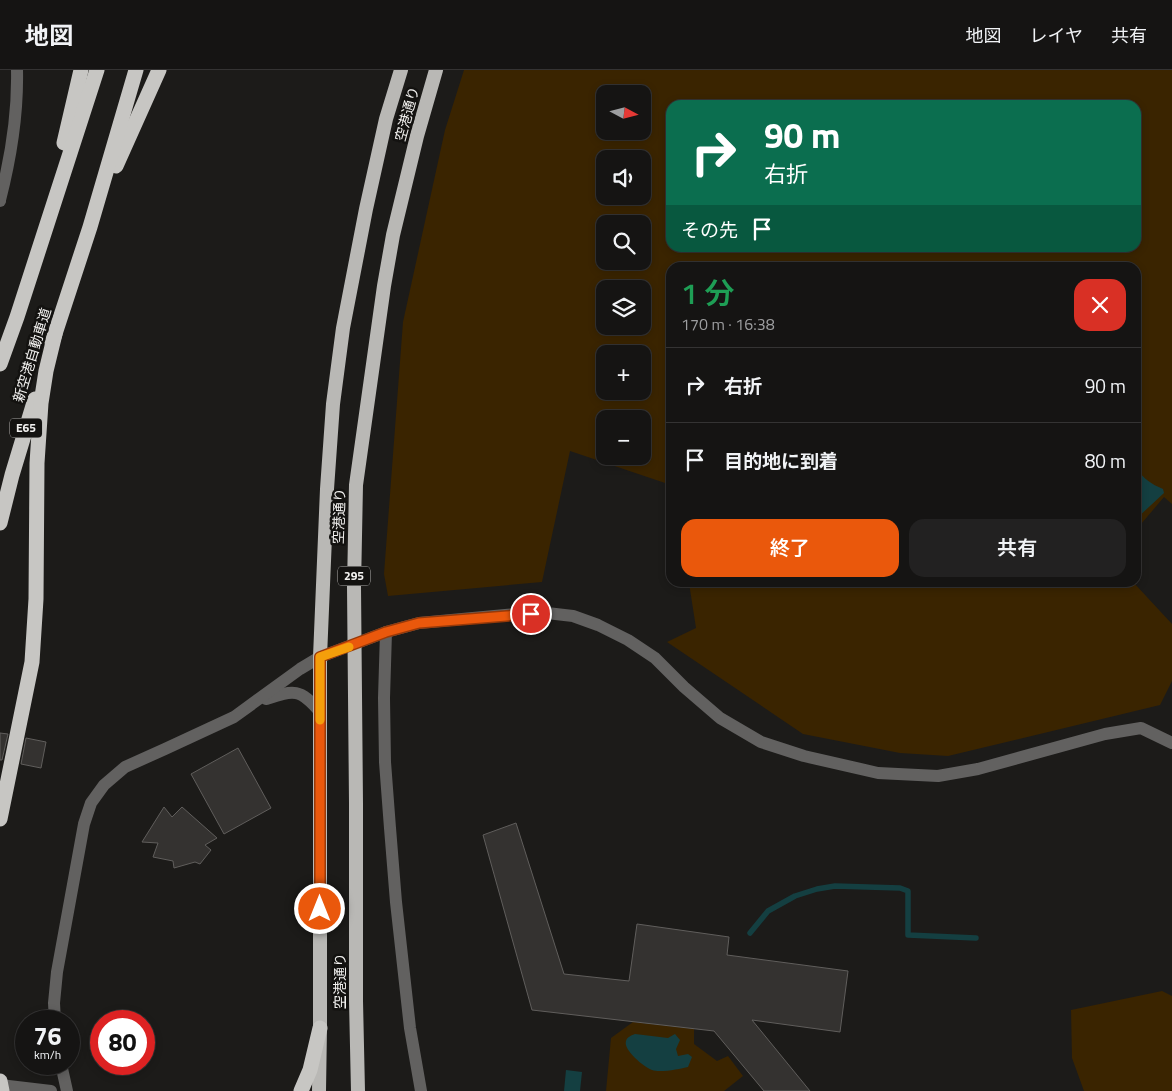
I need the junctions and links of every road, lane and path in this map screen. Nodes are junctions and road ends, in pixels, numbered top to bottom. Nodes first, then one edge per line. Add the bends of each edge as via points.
1 (17, 70) edge
2 (81, 70) edge
3 (97, 70) edge
4 (136, 70) edge
5 (159, 70) edge
6 (401, 70) edge
7 (436, 70) edge
8 (0, 200) edge
9 (90, 227) junction
10 (38, 249) junction
11 (55, 334) junction
12 (0, 364) edge
13 (0, 523) edge
14 (386, 632) junction
15 (354, 645) junction
16 (320, 657) junction
17 (254, 703) junction
18 (320, 712) junction
19 (1172, 743) edge
20 (0, 820) edge
21 (54, 1010) edge
22 (320, 1028) junction
23 (63, 1075) edge
24 (0, 1081) edge
25 (0, 1085) edge
26 (47, 1090) edge
27 (2, 1091) edge
28 (51, 1091) edge
29 (67, 1091) edge
30 (301, 1091) edge
31 (318, 1091) edge
32 (358, 1091) edge
33 (421, 1091) edge

1 - 8 street via 15,122
2 - 10 highway
3 - 10 highway
4 - 9 highway
5 - 9 highway
6 - 16 highway, 空港通り / 295 via 386,119 342,328 327,489
7 - 15 highway, 空港通り / 295 via 393,235 384,286 356,485
9 - 11 highway, 新空港自動車道 / E65
10 - 12 highway, 新空港自動車道
11 - 13 highway, 新空港自動車道 / E65
11 - 20 highway via 41,403 37,456 32,662
14 - 15 street
14 - 19 street via 419,623 515,614 573,616 628,640 656,658 684,688 720,718 761,742 804,756 878,773 938,776 1141,728
14 - 33 street via 384,698 390,828 410,1028
15 - 16 street
15 - 32 highway, 空港通り / 295
16 - 17 street
16 - 18 highway, 空港通り / 295
17 - 18 street via 288,692 302,694
17 - 21 street via 234,717 125,767 104,785 91,803 84,824 56,972
18 - 22 highway, 空港通り / 295
22 - 30 highway via 310,1070
22 - 31 highway, 空港通り / 295
23 - 29 street
24 - 27 highway
25 - 26 street
26 - 28 street

